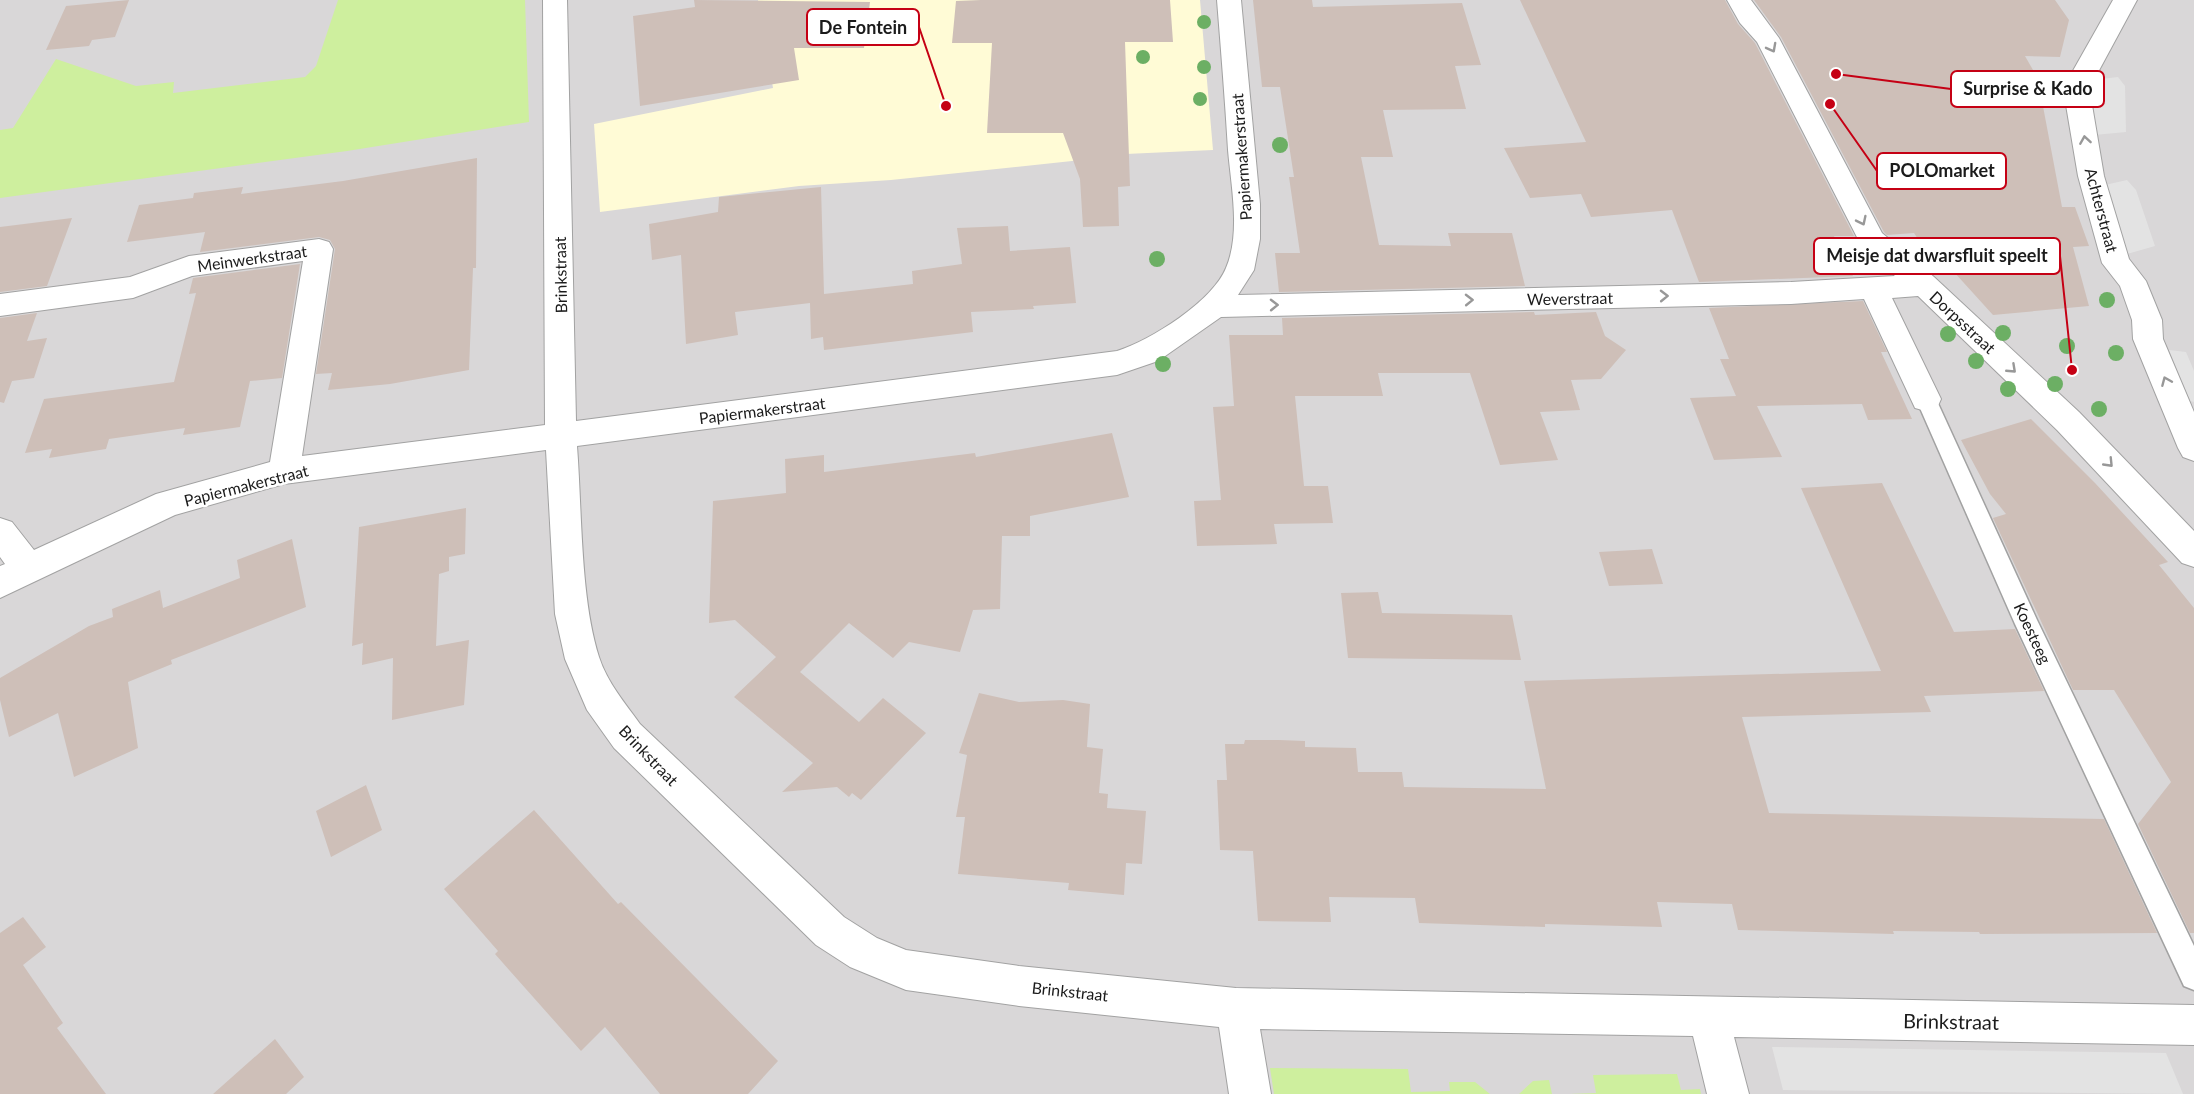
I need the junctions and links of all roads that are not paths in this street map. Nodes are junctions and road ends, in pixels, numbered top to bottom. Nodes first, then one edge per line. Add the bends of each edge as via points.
1 (555, 0) edge
2 (1229, 0) edge
3 (1739, 0) edge
4 (2125, 0) edge
5 (1924, 285) junction
6 (1875, 290) junction
7 (0, 305) edge
8 (1215, 306) junction
9 (1926, 399) joint
10 (561, 435) junction
11 (2194, 448) edge
12 (284, 471) junction
13 (0, 532) edge
14 (2194, 553) edge
15 (14, 575) edge
16 (2194, 976) edge
17 (1236, 1008) junction
18 (1708, 1016) junction
19 (2194, 1025) edge
20 (1250, 1094) edge
21 (1728, 1094) edge

1 - 10 street, Brinkstraat
2 - 8 street, Papiermakerstraat via 1246,239 1240,270
3 -> 5 street, Dorpsstraat via 1767,38 1872,240
11 -> 4 street, Achterstraat via 2148,339 2147,320 2132,281 2116,262 2091,176 2079,105 2083,76
5 - 6 street, Weverstraat
5 -> 14 street, Dorpsstraat via 2068,421
8 -> 6 street, Weverstraat
6 - 9 street, Koesteeg
7 - 12 street, Meinwerkstraat via 133,287 189,267 319,249
8 - 10 street, Papiermakerstraat via 1147,353 1117,363
9 - 16 lane, Koesteeg via 2027,624
10 - 12 street, Papiermakerstraat
10 - 17 street, Brinkstraat via 572,614 582,659 600,699 627,736 830,931 864,953 906,970
12 - 15 street, Papiermakerstraat via 167,504
13 - 15 street
17 - 18 street, Brinkstraat
17 - 20 street
18 - 19 street, Brinkstraat
18 - 21 street

